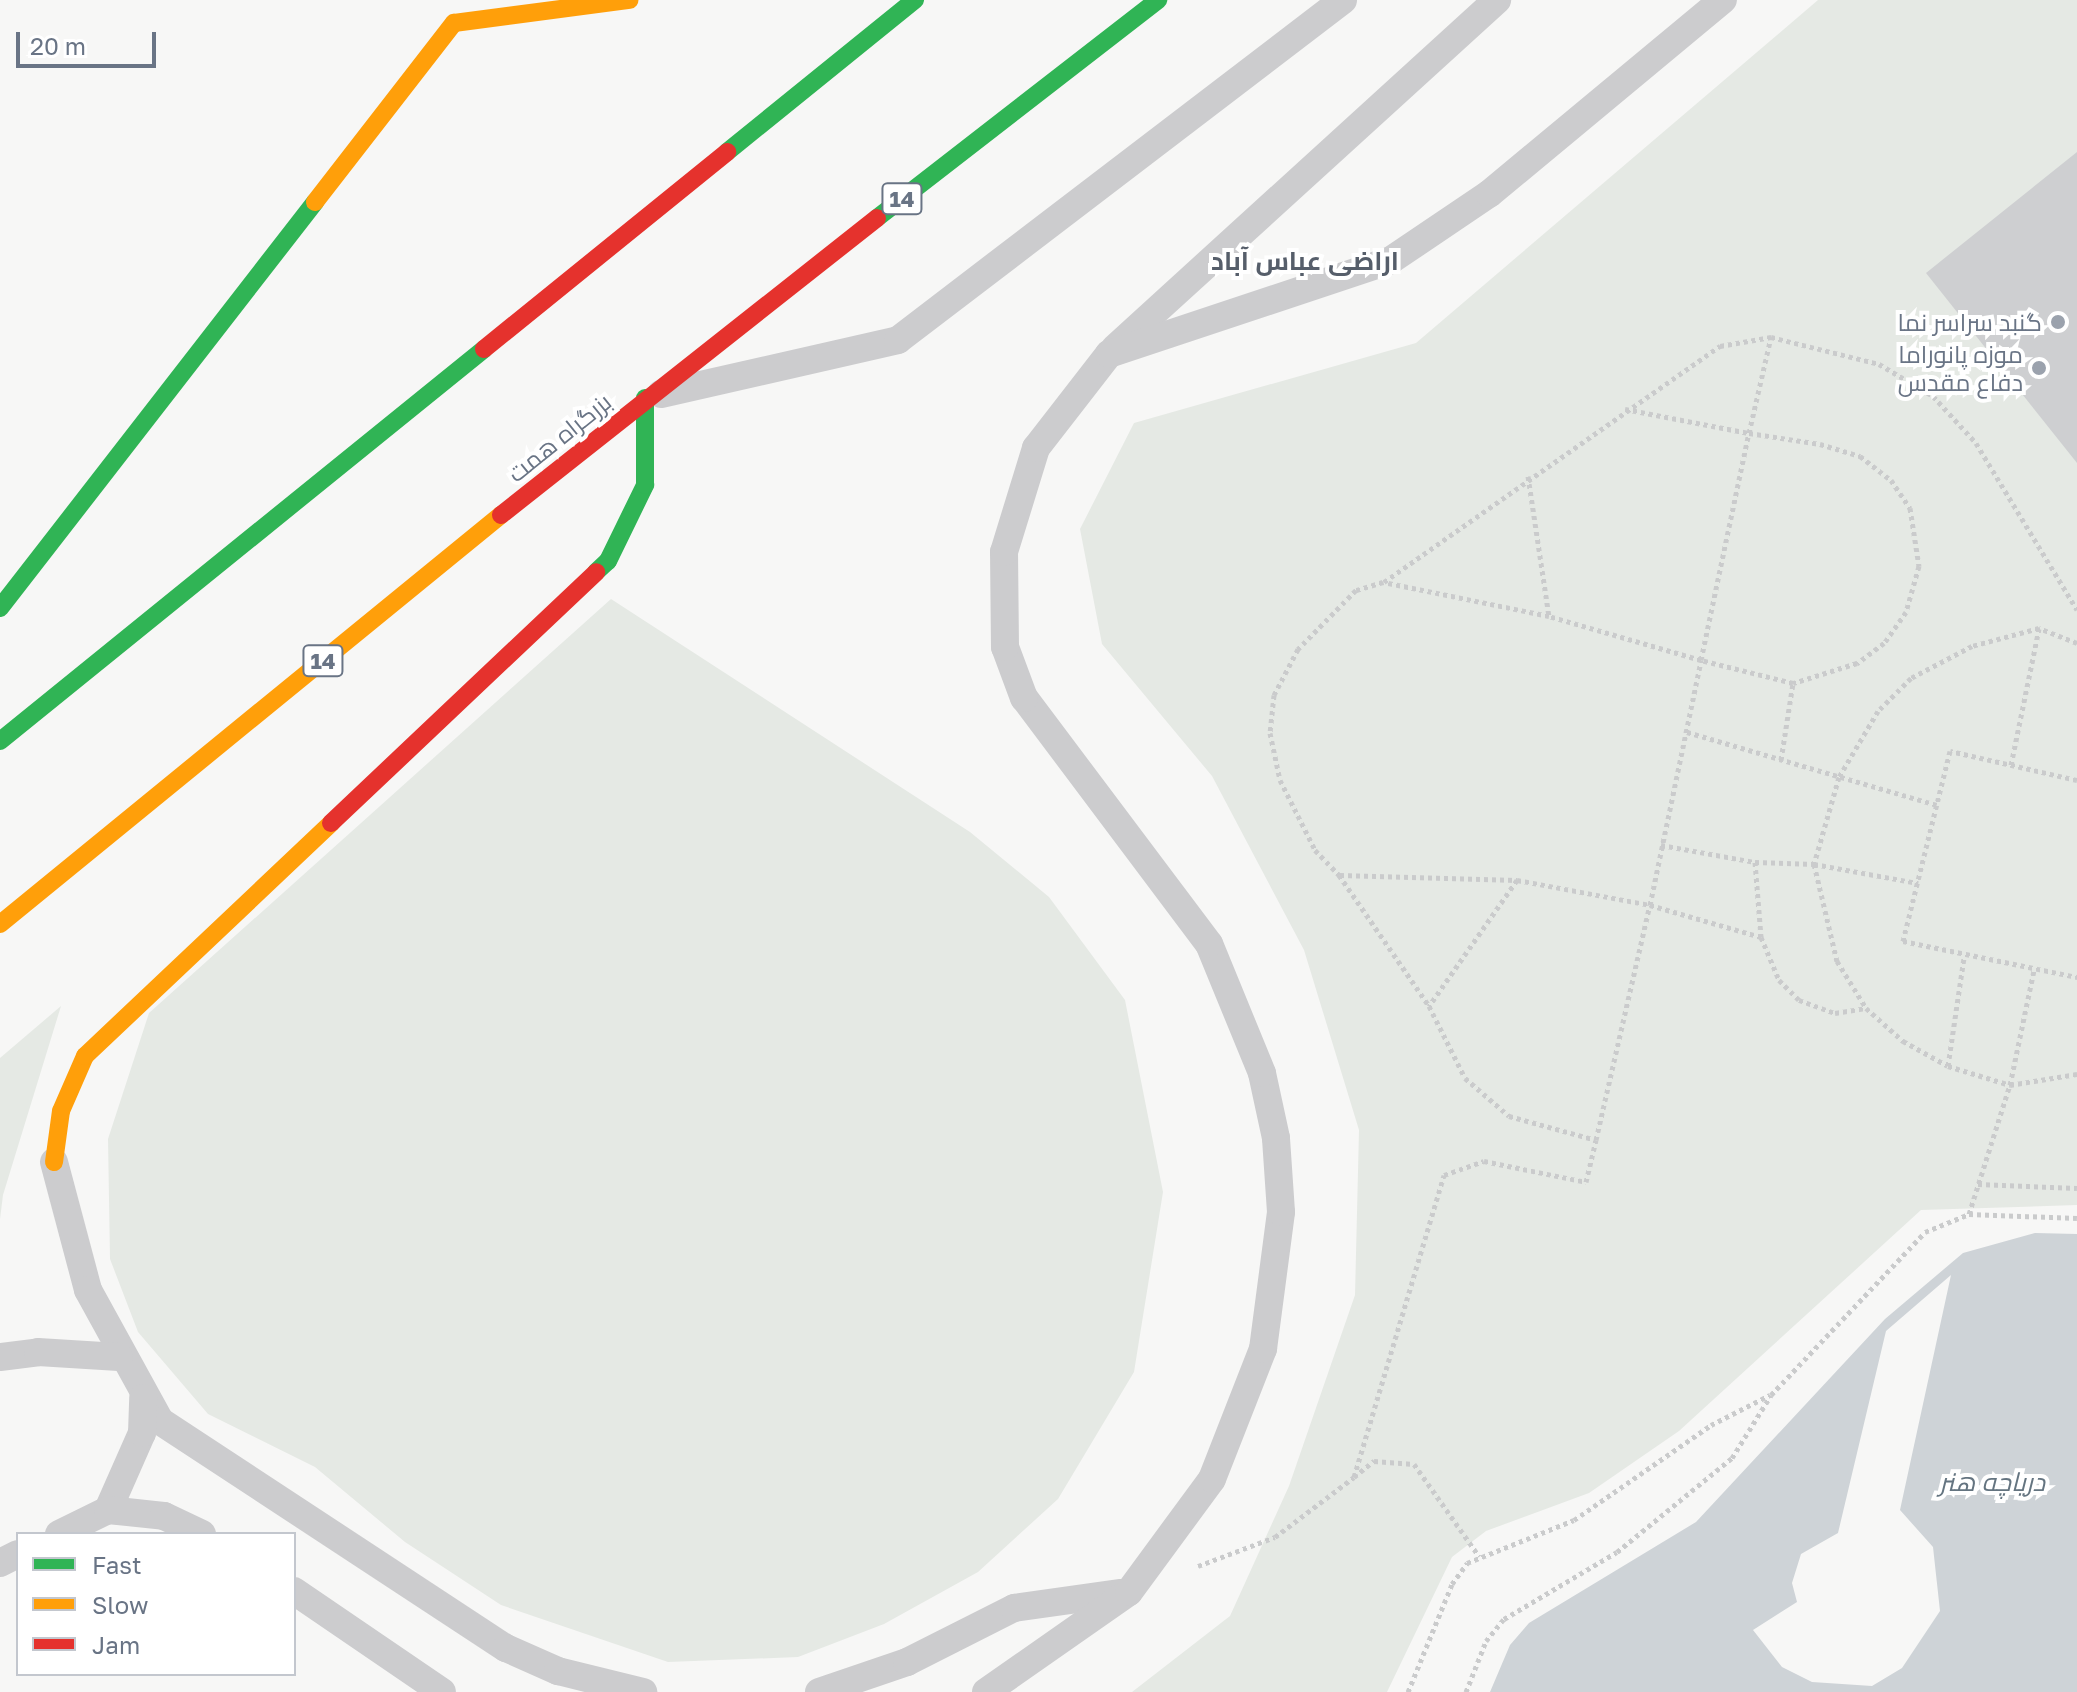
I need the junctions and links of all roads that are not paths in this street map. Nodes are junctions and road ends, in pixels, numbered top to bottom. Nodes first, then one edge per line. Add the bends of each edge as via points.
1 (629, 0) edge
2 (915, 0) edge
3 (1158, 0) edge
4 (1343, 0) edge
5 (1497, 0) edge
6 (1723, 0) edge
7 (1109, 354) junction
8 (645, 398) junction
9 (0, 608) edge
10 (0, 741) edge
11 (0, 924) edge
12 (54, 1162) joint
13 (0, 1357) edge
14 (119, 1357) junction
15 (143, 1398) junction
16 (108, 1510) junction
17 (63, 1532) edge
18 (198, 1532) edge
19 (296, 1592) edge
20 (1129, 1592) junction
21 (442, 1692) edge
22 (643, 1692) edge
23 (819, 1692) edge
24 (986, 1692) edge

1 - 9 highway via 454,23
2 - 10 highway
3 - 8 highway, بزرگراه همت / 14
4 - 8 lane via 898,340
5 - 7 lane
6 - 7 lane via 1489,194 1391,260
7 - 20 lane via 1036,448 1004,552 1005,647 1024,698 1209,944 1262,1073 1276,1138 1281,1212 1263,1349 1242,1411 1212,1479
8 - 11 highway, بزرگراه همت / 14
8 - 12 highway via 645,485 608,561 85,1056 61,1111
12 - 14 lane via 88,1290
13 - 14 lane via 38,1352
14 - 15 lane
15 - 16 lane via 142,1433
15 - 22 lane via 160,1421 221,1466 506,1648 558,1671
16 - 17 lane
16 - 18 lane via 164,1516
19 - 21 lane
20 - 23 lane via 1014,1608 907,1662
20 - 24 lane

